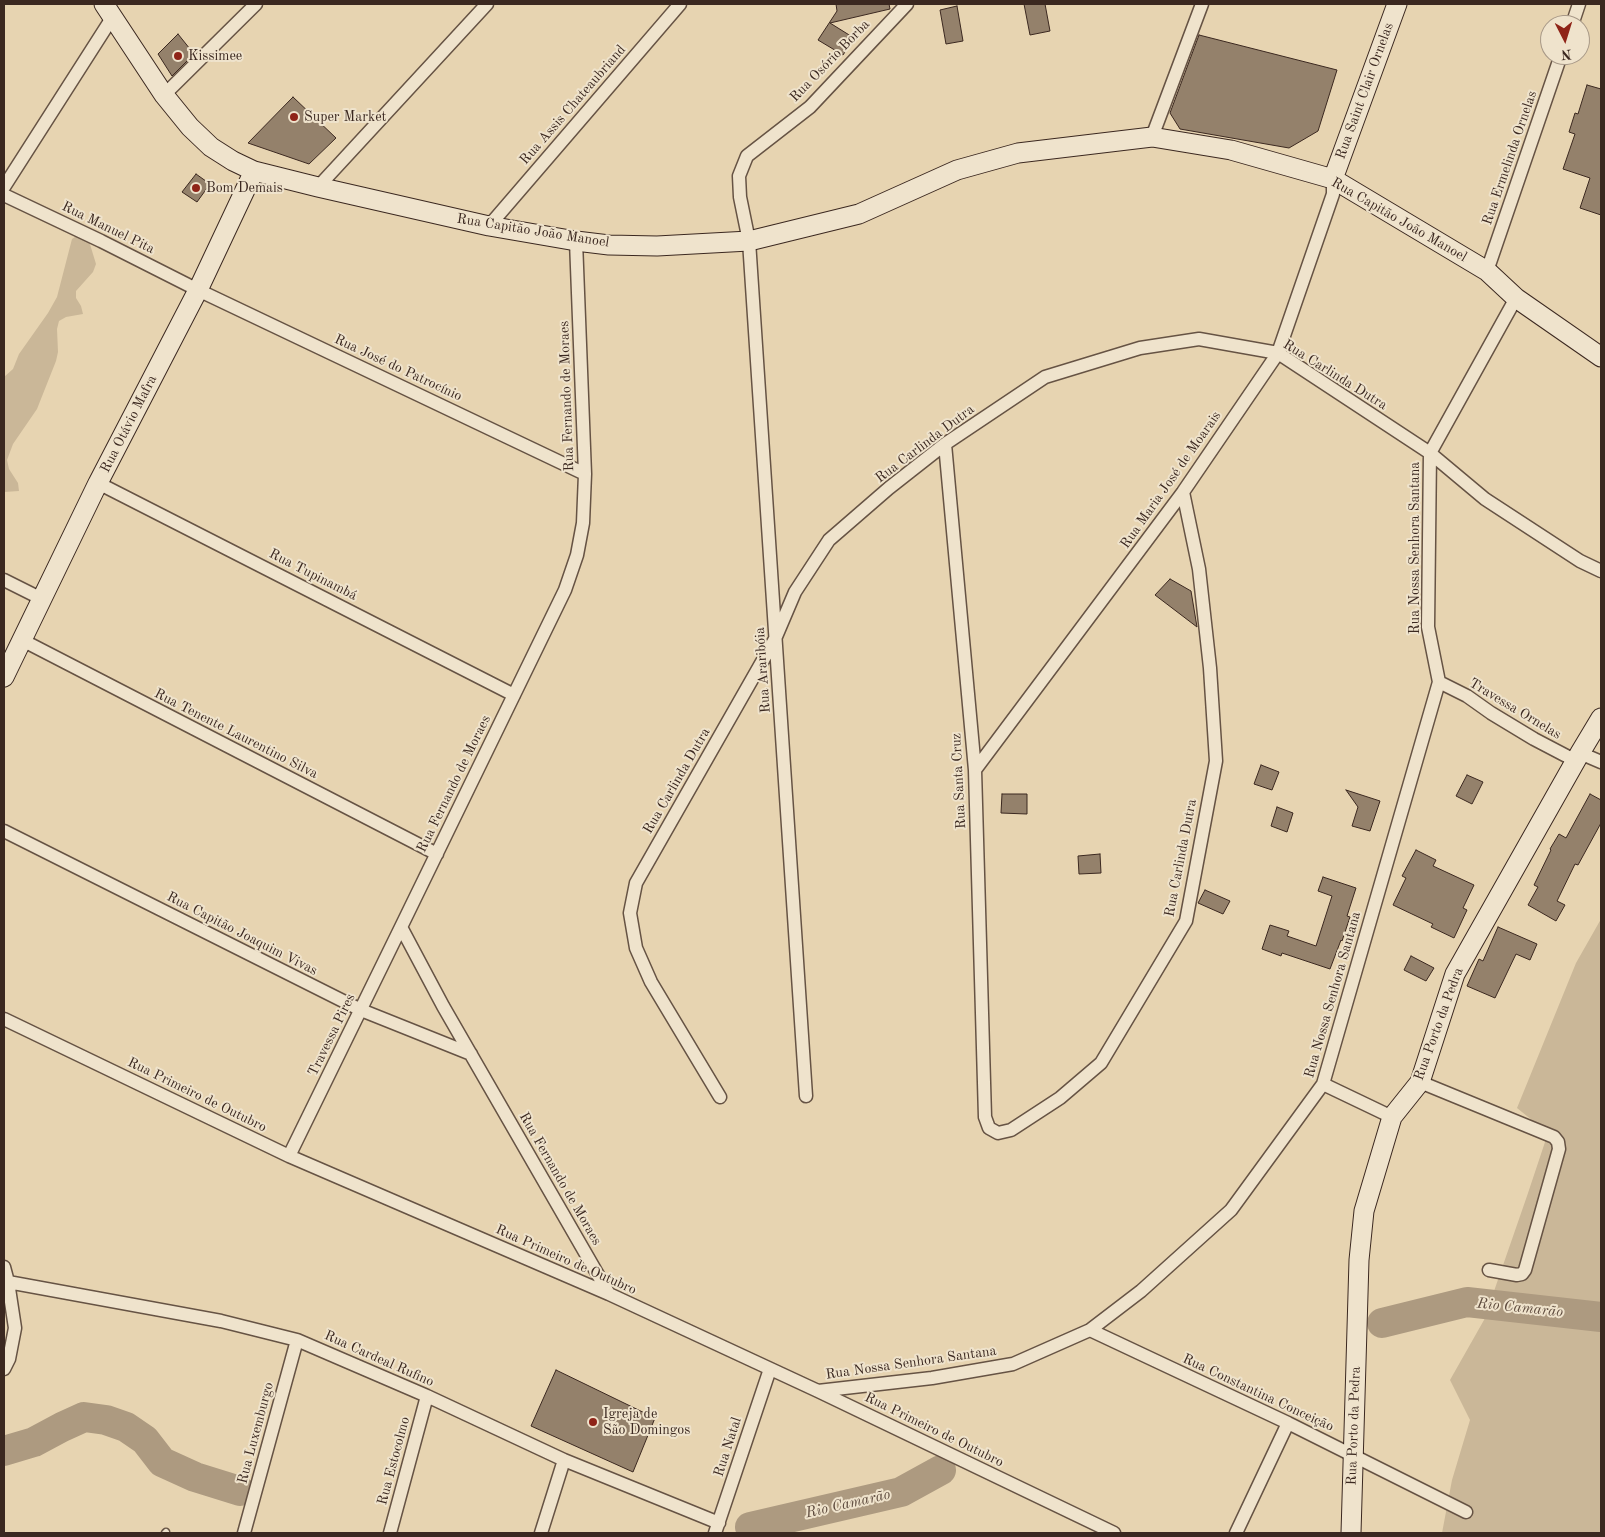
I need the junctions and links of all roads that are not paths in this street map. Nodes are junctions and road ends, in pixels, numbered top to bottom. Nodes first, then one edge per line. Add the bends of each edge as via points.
1 (256, 4) edge
2 (487, 4) edge
3 (680, 4) edge
4 (907, 4) edge
5 (1202, 4) edge
6 (1397, 4) edge
7 (108, 11) edge
8 (1559, 65) edge
9 (164, 95) junction
10 (1152, 137) junction
11 (254, 170) junction
12 (1334, 179) junction
13 (4, 187) edge
14 (318, 187) junction
15 (4, 195) edge
16 (489, 226) junction
17 (576, 241) junction
18 (749, 241) junction
19 (1487, 271) junction
20 (198, 290) junction
21 (1516, 298) junction
22 (1278, 353) junction
23 (1601, 357) edge
24 (945, 444) junction
25 (1430, 453) junction
26 (585, 474) junction
27 (98, 483) junction
28 (1183, 492) junction
29 (1601, 571) edge
30 (4, 580) edge
31 (42, 599) junction
32 (776, 639) junction
33 (22, 640) junction
34 (4, 677) edge
35 (1439, 682) junction
36 (514, 694) junction
37 (1601, 718) edge
38 (1578, 757) junction
39 (1601, 762) edge
40 (975, 770) junction
41 (4, 831) edge
42 (437, 854) junction
43 (401, 927) junction
44 (361, 1010) junction
45 (4, 1019) edge
46 (471, 1054) junction
47 (1420, 1082) junction
48 (1323, 1084) junction
49 (806, 1096) dead end
50 (720, 1097) dead end
51 (984, 1117) joint
52 (1392, 1117) junction
53 (289, 1156) junction
54 (4, 1267) edge
55 (1489, 1270) dead end
56 (8, 1282) junction
57 (609, 1294) junction
58 (1090, 1330) junction
59 (297, 1340) junction
60 (4, 1369) edge
61 (770, 1369) junction
62 (818, 1391) junction
63 (427, 1396) junction
64 (1288, 1423) junction
65 (1353, 1455) junction
66 (564, 1460) junction
67 (1466, 1512) dead end
68 (717, 1528) edge
69 (244, 1533) edge
70 (390, 1533) edge
71 (541, 1533) edge
72 (1114, 1533) edge
73 (1236, 1533) edge
74 (1351, 1533) edge

1 - 9 street
2 - 14 street
3 - 16 street, Rua Assis Chateaubriand
4 - 18 street, Rua Osório Borba via 810,107 747,156 739,176
5 - 10 street
6 - 12 main road, Rua Saint Clair Ornelas
7 - 9 main road, Rua Capitão João Manoel
7 - 13 street
8 - 19 street, Rua Ermelinda Ornelas
9 - 11 main road, Rua Capitão João Manoel via 211,147
10 - 12 main road, Rua Capitão João Manoel via 1231,150
10 - 18 main road, Rua Capitão João Manoel via 1018,153 956,170 859,214
11 - 14 main road, Rua Capitão João Manoel
11 - 20 main road, Rua Otávio Mafra
12 - 19 main road, Rua Capitão João Manoel
12 - 22 street, Rua Maria José de Moarais via 1333,194
14 - 16 main road, Rua Capitão João Manoel
15 - 20 street, Rua Manuel Pita
16 - 17 main road, Rua Capitão João Manoel
17 - 18 main road, Rua Capitão João Manoel via 657,246
17 - 26 street, Rua Fernando de Moraes
18 - 32 street, Rua Araribóia
19 - 21 main road, Rua Capitão João Manoel
20 - 26 street, Rua José do Patrocínio
20 - 27 main road, Rua Otávio Mafra
21 - 23 main road, Rua Capitão João Manoel
21 - 25 street
22 - 24 street, Rua Carlinda Dutra via 1199,339 1140,348 1046,377
22 - 25 street, Rua Carlinda Dutra
22 - 28 street, Rua Maria José de Moarais
24 - 32 street, Rua Carlinda Dutra via 830,540 795,592
24 - 40 street, Rua Santa Cruz
25 - 29 street, Rua Carlinda Dutra via 1485,499 1580,561
25 - 35 street, Rua Nossa Senhora Santana via 1428,627
26 - 36 street, Rua Fernando de Moraes via 583,523 577,555 565,590
27 - 31 main road, Rua Otávio Mafra
27 - 36 street, Rua Tupinambá
28 - 40 street, Rua Maria José de Moarais
28 - 51 street, Rua Carlinda Dutra via 1200,579 1216,761 1186,921 1101,1063 1060,1098 1011,1130 998,1133 989,1128
30 - 31 street
31 - 33 main road, Rua Otávio Mafra
32 - 49 street, Rua Araribóia
32 - 50 street, Rua Carlinda Dutra via 636,883 630,913 636,948 651,982
33 - 34 main road, Rua Otávio Mafra
33 - 42 street, Rua Tenente Laurentino Silva
35 - 38 street, Travessa Ornelas via 1498,717
35 - 48 street, Rua Nossa Senhora Santana
36 - 42 street, Rua Fernando de Moraes
37 - 38 main road, Rua Porto da Pedra
38 - 39 street, Travessa Ornelas
38 - 47 main road, Rua Porto da Pedra via 1455,974
40 - 51 street, Rua Santa Cruz
41 - 44 street, Rua Capitão Joaquim Vivas
42 - 43 street, Rua Fernando de Moraes
43 - 44 street, Travessa Pires
43 - 46 street, Rua Fernando de Moraes
44 - 46 street, Rua Capitão Joaquim Vivas
44 - 53 street, Travessa Pires
45 - 53 street, Rua Primeiro de Outubro
46 - 57 street, Rua Fernando de Moraes
47 - 52 main road, Rua Porto da Pedra
47 - 55 street via 1554,1137 1558,1142 1525,1270 1517,1274
48 - 52 street
48 - 58 street, Rua Nossa Senhora Santana via 1231,1210 1141,1291
52 - 65 main road, Rua Porto da Pedra via 1364,1212 1359,1260
53 - 57 street, Rua Primeiro de Outubro
54 - 56 street
56 - 59 street, Rua Cardeal Rufino via 221,1320
56 - 60 street via 15,1328 10,1359
57 - 61 street, Rua Primeiro de Outubro
58 - 62 street, Rua Nossa Senhora Santana via 1013,1364 932,1378
58 - 64 street, Rua Constantina Conceição
59 - 63 street, Rua Cardeal Rufino
59 - 69 street, Rua Luxemburgo
61 - 62 street, Rua Primeiro de Outubro
61 - 68 street, Rua Natal
62 - 72 street, Rua Primeiro de Outubro
63 - 66 street, Rua Cardeal Rufino
63 - 70 street, Rua Estocolmo
64 - 65 street, Rua Constantina Conceição
64 - 73 street
65 - 67 street, Rua Constantina Conceição
65 - 74 main road, Rua Porto da Pedra
66 - 68 street, Rua Cardeal Rufino
66 - 71 street

